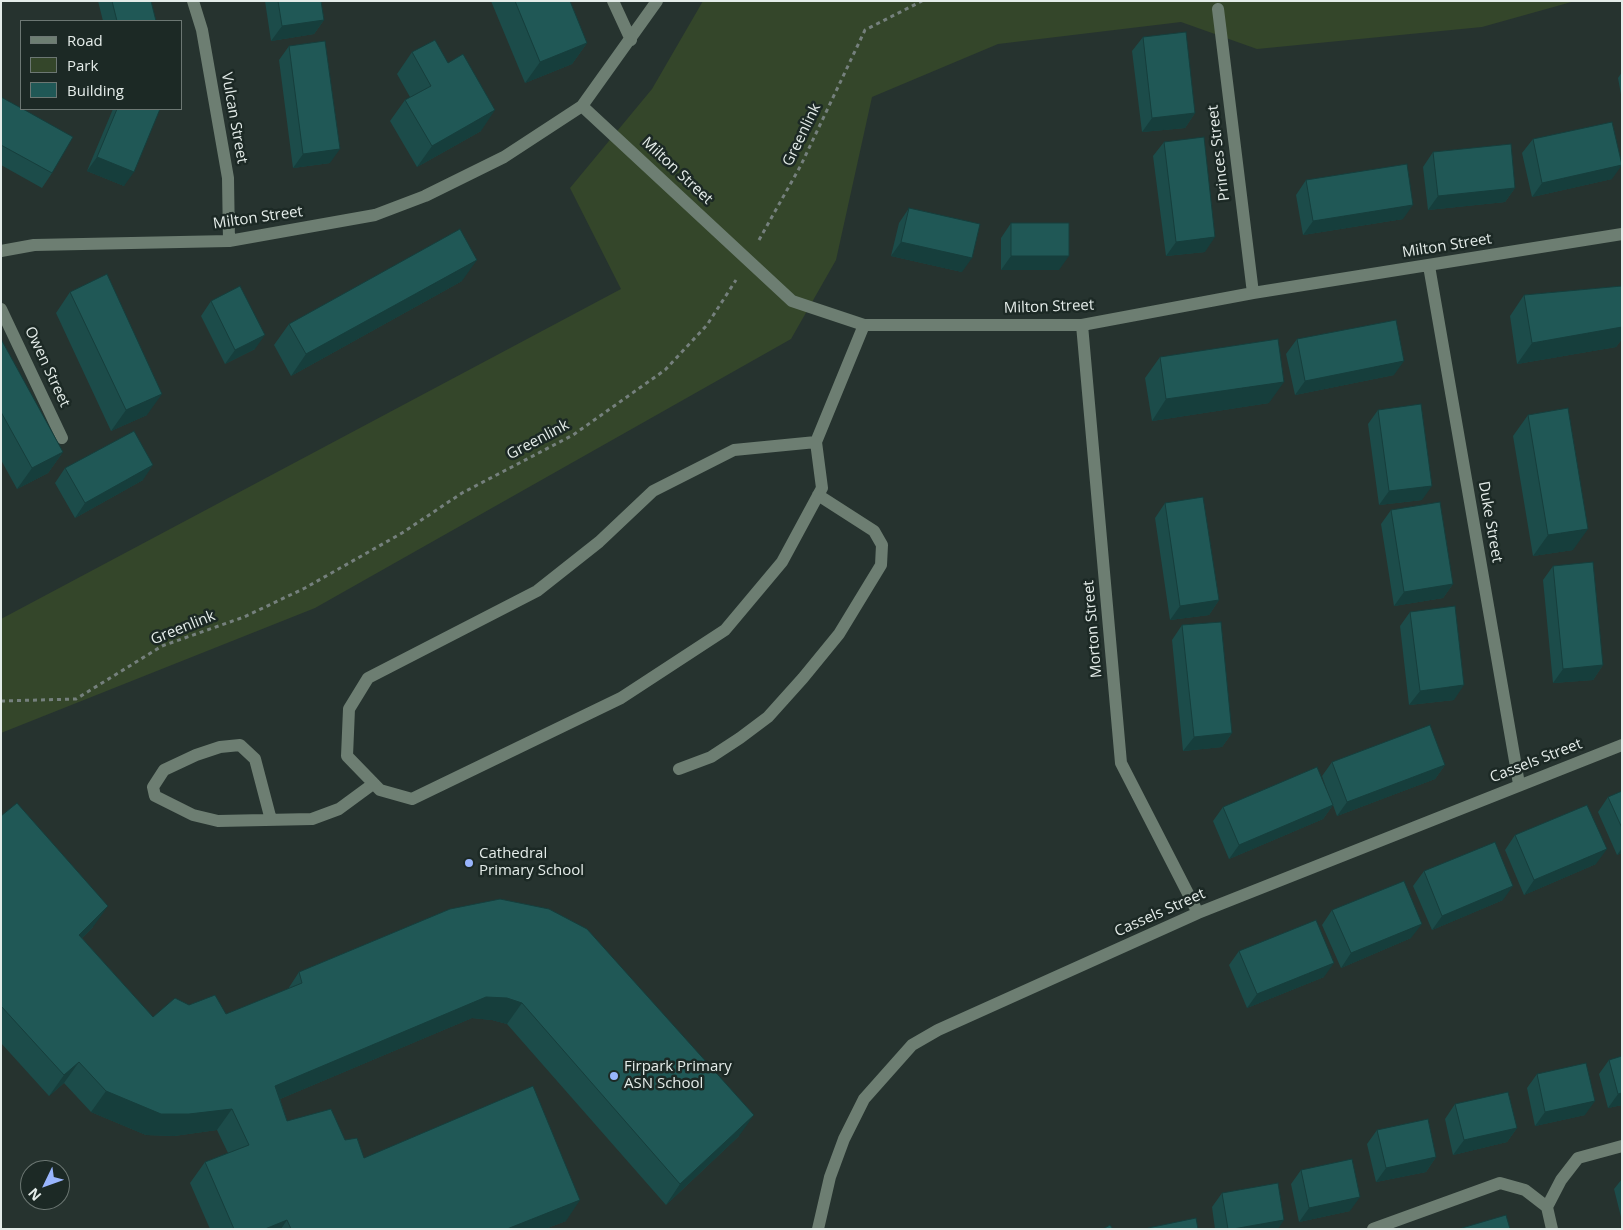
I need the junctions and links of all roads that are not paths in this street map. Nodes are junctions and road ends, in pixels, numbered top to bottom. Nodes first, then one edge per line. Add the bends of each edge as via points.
1 (193, 1) edge
2 (613, 1) edge
3 (657, 1) edge
4 (1218, 9) dead end
5 (631, 40) junction
6 (582, 106) junction
7 (1622, 234) edge
8 (229, 241) junction
9 (1, 251) edge
10 (1429, 266) junction
11 (1253, 293) junction
12 (1, 309) edge
13 (864, 325) junction
14 (1082, 325) junction
15 (62, 438) dead end
16 (816, 442) junction
17 (818, 495) junction
18 (1622, 745) edge
19 (679, 769) dead end
20 (373, 784) junction
21 (1519, 784) junction
22 (271, 820) junction
23 (1198, 913) junction
24 (1622, 1146) edge
25 (1547, 1208) junction
26 (818, 1229) edge
27 (1373, 1229) edge
28 (1552, 1229) edge

1 - 8 street, Vulcan Street via 202,30 228,178
2 - 5 street
3 - 5 street, Milton Street
4 - 11 street, Princes Street
5 - 6 street, Milton Street
6 - 8 street, Milton Street via 504,157 424,196 375,215
6 - 13 street, Milton Street via 792,301
7 - 10 street, Milton Street
8 - 9 street, Milton Street via 34,245
10 - 11 street, Milton Street
10 - 21 street, Duke Street
11 - 14 street, Milton Street
12 - 15 street, Owen Street
13 - 14 street, Milton Street
13 - 16 street
14 - 23 street, Morton Street via 1122,763
16 - 17 street via 822,488
16 - 20 street via 734,450 653,491 599,542 536,591 368,678 349,709 347,756
17 - 19 street via 874,531 882,545 881,565 839,634 768,717 711,756
17 - 20 street via 782,562 724,630 621,698 412,799 380,790
18 - 21 street, Cassels Street
20 - 22 street via 339,809 312,819
21 - 23 street, Cassels Street
22 - 22 street via 218,821 193,815 155,796 153,787 164,770 196,755 240,744 255,759
23 - 26 street, Cassels Street via 938,1030 912,1045 864,1099 830,1177
24 - 25 street via 1578,1158 1561,1180
25 - 27 street via 1525,1190 1500,1183
25 - 28 street

